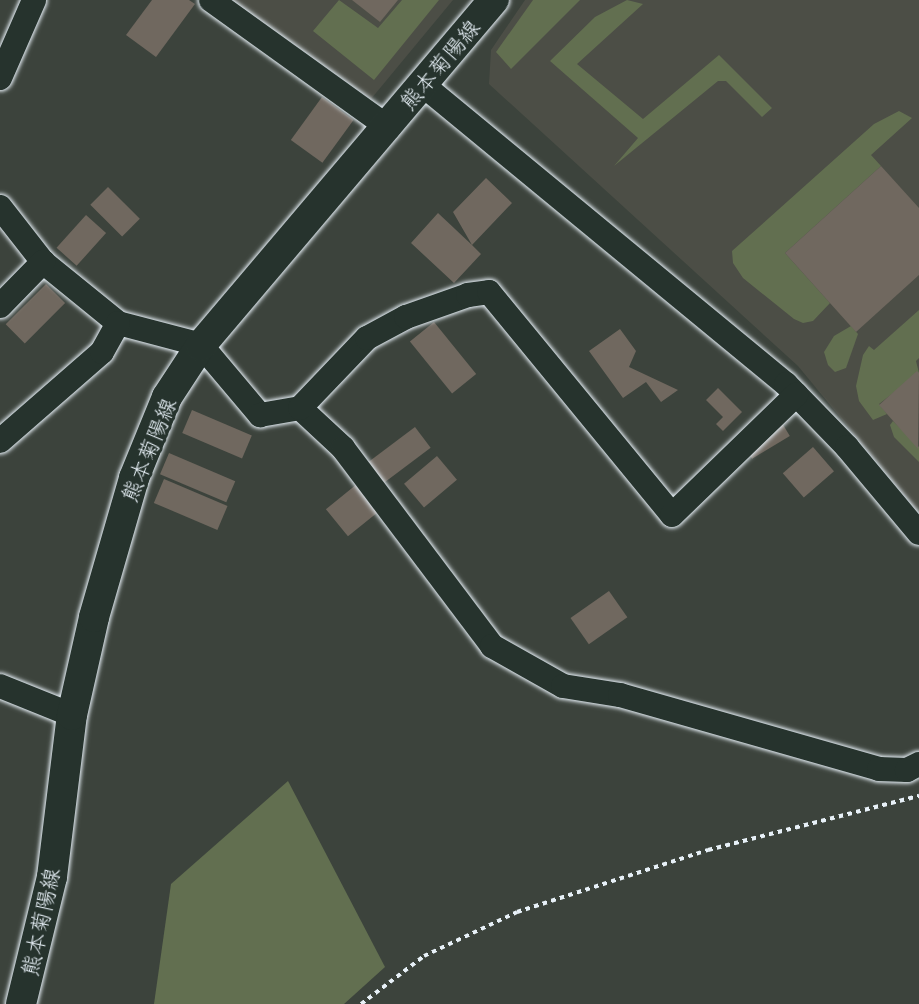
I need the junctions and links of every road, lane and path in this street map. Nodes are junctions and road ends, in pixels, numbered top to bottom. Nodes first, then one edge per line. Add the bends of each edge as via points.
1 (34, 0) edge
2 (212, 0) edge
3 (494, 0) edge
4 (0, 78) edge
5 (423, 86) junction
6 (389, 128) junction
7 (0, 207) edge
8 (43, 262) junction
9 (0, 306) edge
10 (117, 323) junction
11 (201, 345) junction
12 (796, 395) junction
13 (300, 408) junction
14 (0, 441) edge
15 (919, 533) edge
16 (0, 686) edge
17 (72, 715) junction
18 (919, 764) edge
19 (919, 796) edge
20 (21, 1004) edge
21 (361, 1004) edge

1 - 4 street
2 - 6 street
3 - 5 main road, 熊本菊陽線
5 - 6 main road, 熊本菊陽線
5 - 12 street
6 - 11 main road, 熊本菊陽線
7 - 8 street
8 - 9 street
8 - 10 street
10 - 11 street
10 - 14 street via 102,352
11 - 13 street via 260,415
11 - 17 main road, 熊本菊陽線 via 167,397 134,478 94,617
12 - 13 street via 672,515 489,292 406,316 367,338
12 - 15 street via 847,447
13 - 18 street via 343,448 492,646 564,686 620,695 879,769 907,770
16 - 17 street
17 - 20 main road, 熊本菊陽線 via 52,877
19 - 21 path via 708,850 517,912 424,956

